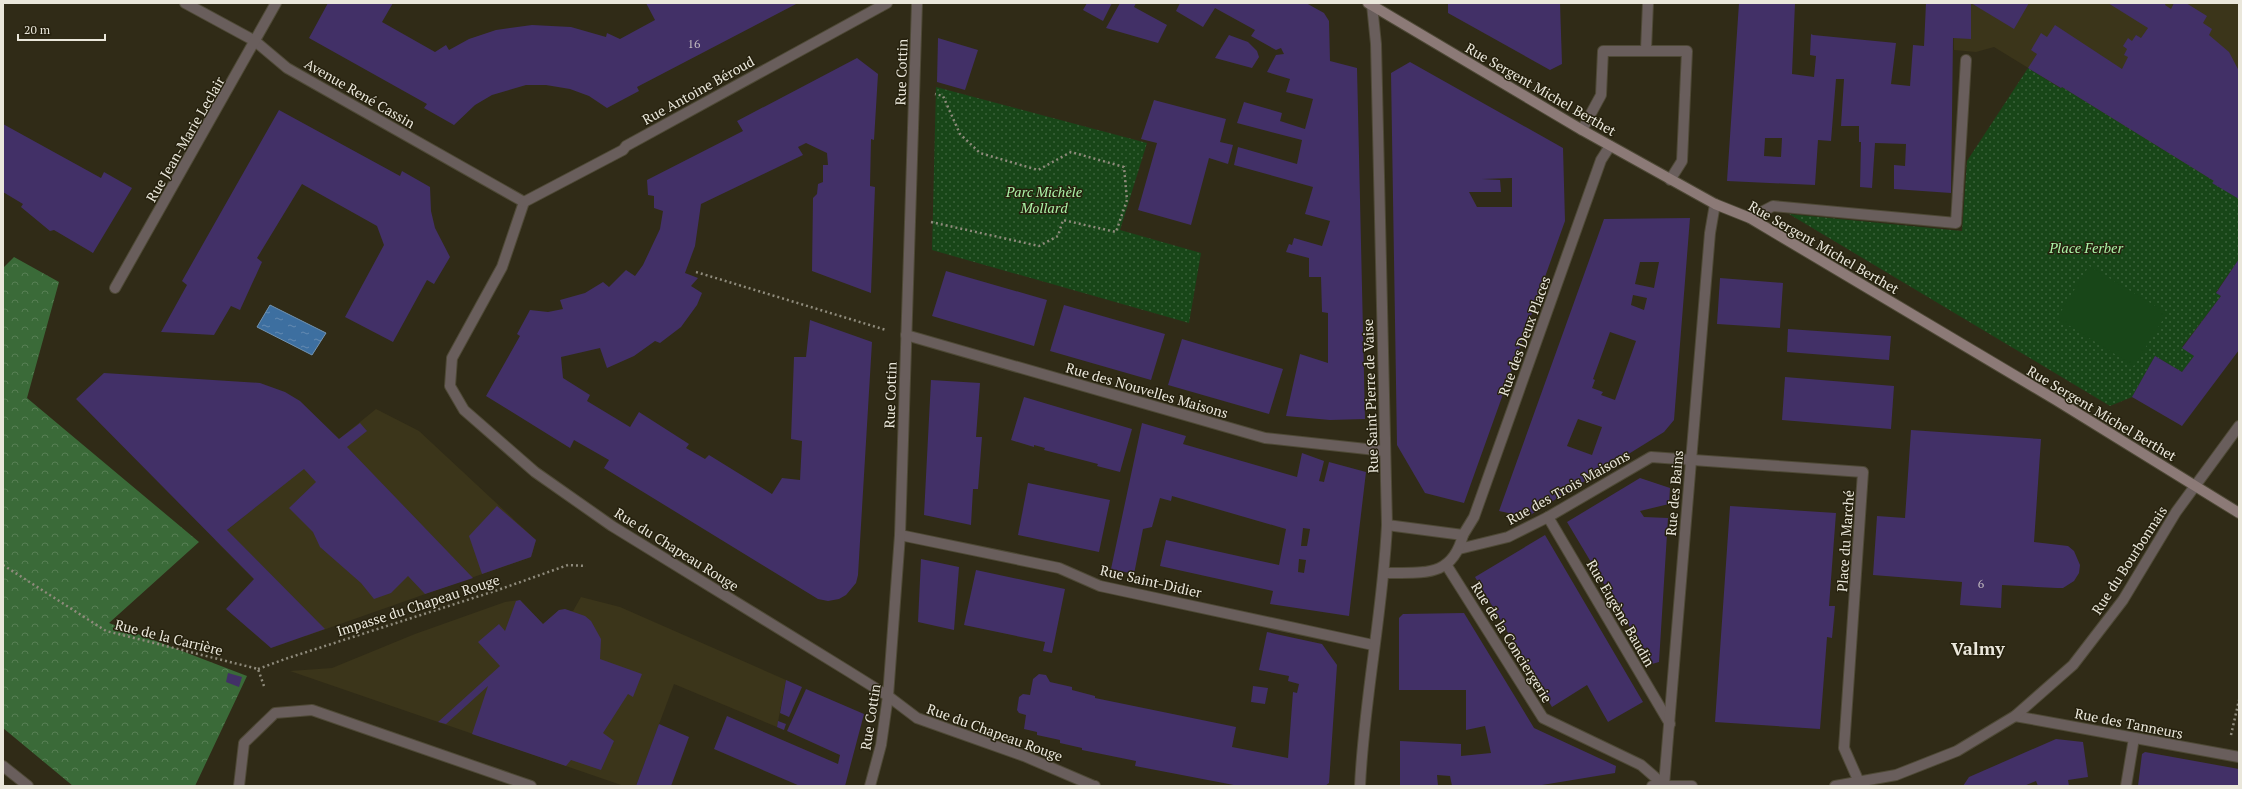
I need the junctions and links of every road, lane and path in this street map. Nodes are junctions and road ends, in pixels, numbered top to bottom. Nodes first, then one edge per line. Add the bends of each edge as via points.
1 (185, 3) edge
2 (276, 3) edge
3 (887, 3) edge
4 (917, 3) edge
5 (1648, 3) edge
6 (1371, 4) edge
7 (256, 41) junction
8 (1646, 50) junction
9 (1966, 60) dead end
10 (933, 94) dead end
11 (1582, 130) junction
12 (1610, 146) junction
13 (1670, 180) junction
14 (524, 202) junction
15 (1715, 204) junction
16 (1750, 218) junction
17 (931, 222) dead end
18 (696, 272) dead end
19 (115, 288) dead end
20 (906, 336) junction
21 (2239, 426) edge
22 (1385, 451) junction
23 (1691, 460) junction
24 (2194, 485) junction
25 (2239, 513) edge
26 (1548, 517) junction
27 (1387, 525) junction
28 (900, 535) junction
29 (1463, 535) junction
30 (1459, 549) junction
31 (3, 565) edge
32 (586, 566) dead end
33 (1447, 566) junction
34 (1385, 573) junction
35 (1373, 645) junction
36 (258, 669) junction
37 (264, 686) dead end
38 (888, 696) junction
39 (2239, 700) edge
40 (2015, 716) junction
41 (1670, 724) junction
42 (2134, 738) junction
43 (2226, 755) junction
44 (2239, 757) edge
45 (3, 766) edge
46 (1859, 782) junction
47 (1664, 785) junction
48 (28, 786) edge
49 (239, 786) edge
50 (531, 786) edge
51 (870, 786) edge
52 (1094, 786) edge
53 (1360, 786) edge
54 (1652, 786) edge
55 (1692, 786) edge
56 (1835, 786) edge
57 (2126, 786) edge

1 - 7 street, Avenue René Cassin
2 - 7 street, Rue Jean-Marie Leclair
3 - 14 street, Rue Antoine Béroud
4 - 20 street, Rue Cottin
5 - 8 street
6 - 11 main road, Rue Sergent Michel Berthet
6 - 22 street, Rue Saint Pierre de Vaise via 1376,44
7 - 14 street, Avenue René Cassin via 287,68
7 - 19 street, Rue Jean-Marie Leclair
8 - 11 street via 1603,51 1601,95
8 - 13 street via 1687,51 1682,161
9 - 16 street via 1956,223 1773,206
10 - 17 path via 943,96 960,134 980,153 1038,170 1071,152 1124,167 1127,200 1116,232 1063,220 1058,236 1039,246
11 - 12 main road, Rue Sergent Michel Berthet
12 - 13 main road, Rue Sergent Michel Berthet
12 - 29 street, Rue des Deux Places via 1601,160 1474,517
13 - 15 main road, Rue Sergent Michel Berthet
14 - 38 street, Rue du Chapeau Rouge via 502,267 452,358 450,386 464,410 535,472 612,526
15 - 16 main road, Rue Sergent Michel Berthet
15 - 23 street, Rue des Bains via 1710,233
16 - 24 main road, Rue Sergent Michel Berthet
18 - 20 path
20 - 22 street, Rue des Nouvelles Maisons via 1265,438
20 - 28 street, Rue Cottin
21 - 24 street, Rue du Bourbonnais
22 - 27 street, Rue Saint Pierre de Vaise
23 - 26 street, Rue des Trois Maisons via 1651,457
23 - 41 street, Rue des Bains
23 - 46 street, Place du Marché via 1863,472 1844,748
24 - 25 main road, Rue Sergent Michel Berthet
24 - 40 street, Rue du Bourbonnais via 2123,600 2073,665
26 - 30 street, Rue des Trois Maisons via 1508,537
26 - 41 street, Rue Eugène Baudin
27 - 29 street
27 - 34 street, Rue Saint Pierre de Vaise
28 - 35 street, Rue Saint-Didier via 1059,568 1100,586
28 - 38 street, Rue Cottin
29 - 30 street, Rue des Deux Places
30 - 33 street, Rue des Deux Places
31 - 36 path, Rue de la Carrière via 106,631
32 - 36 path, Impasse du Chapeau Rouge via 568,565
33 - 34 street via 1428,572
33 - 47 street, Rue de la Conciergerie via 1543,718 1641,765
34 - 35 street, Rue Saint Pierre de Vaise
35 - 53 street, Rue Saint Pierre de Vaise
36 - 37 path
38 - 51 street, Rue Cottin via 881,745
38 - 52 street, Rue du Chapeau Rouge via 917,718 1024,756
39 - 43 path
40 - 42 street, Rue des Tanneurs
40 - 46 street via 1958,750 1896,775
41 - 47 street, Rue des Bains
42 - 43 street, Rue des Tanneurs
42 - 57 street
43 - 44 street, Rue des Tanneurs
45 - 48 street
46 - 56 street
47 - 54 street
47 - 55 street
49 - 50 street via 244,743 275,713 312,710

